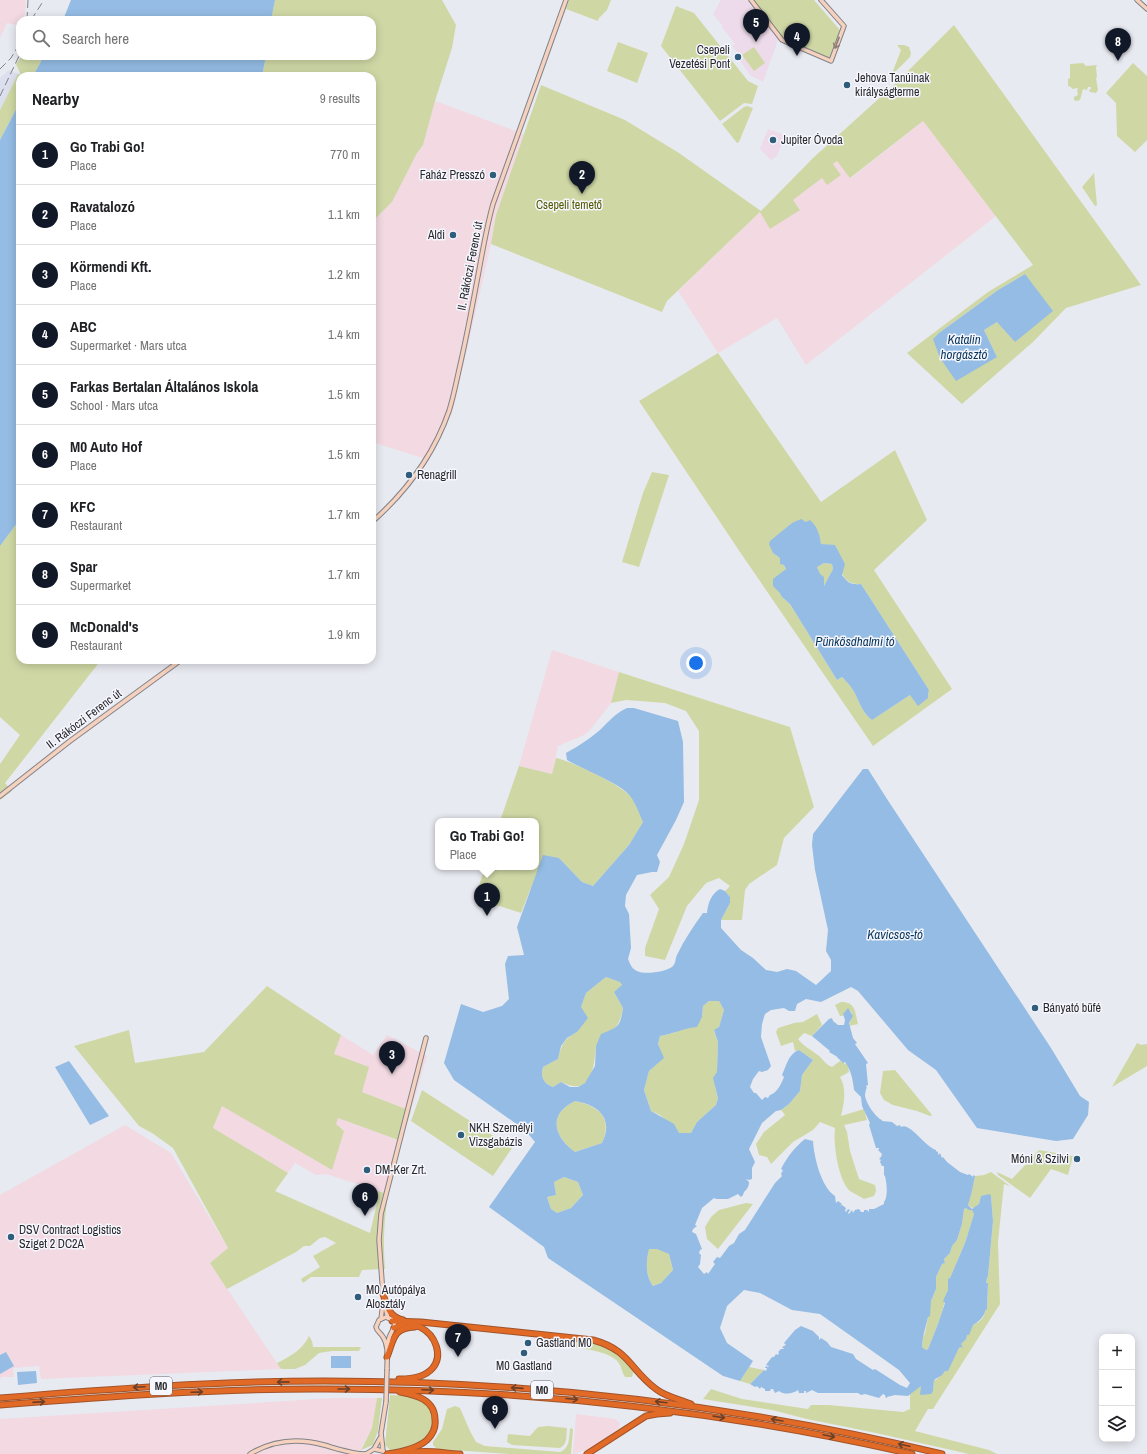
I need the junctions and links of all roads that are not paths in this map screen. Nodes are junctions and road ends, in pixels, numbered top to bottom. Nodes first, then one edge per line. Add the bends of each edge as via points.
1 (566, 0) edge
2 (751, 0) edge
3 (821, 0) edge
4 (1137, 0) edge
5 (1147, 9) edge
6 (376, 518) edge
7 (176, 664) edge
8 (0, 796) edge
9 (426, 1038) dead end
10 (383, 1294) junction
11 (381, 1319) junction
12 (390, 1319) junction
13 (414, 1322) junction
14 (394, 1328) junction
15 (422, 1329) junction
16 (390, 1334) junction
17 (382, 1335) junction
18 (387, 1357) junction
19 (384, 1382) junction
20 (375, 1389) junction
21 (0, 1398) edge
22 (0, 1405) edge
23 (699, 1407) junction
24 (680, 1412) junction
25 (381, 1433) junction
26 (374, 1449) junction
27 (344, 1451) junction
28 (385, 1453) edge
29 (250, 1454) edge
30 (351, 1454) edge
31 (366, 1454) edge
32 (405, 1454) edge
33 (460, 1454) edge
34 (587, 1454) edge
35 (912, 1454) edge
36 (942, 1454) edge

1 - 6 main road, II. Rákóczi Ferenc út via 492,208 454,393 445,420 432,448 416,473 394,501
3 -> 2 main road via 844,26 830,61 782,40
4 - 5 main road
7 - 8 main road, II. Rákóczi Ferenc út
9 - 10 main road via 381,1214 379,1240
10 - 11 main road
10 - 12 main road
10 - 13 highway via 394,1317
11 - 12 main road
11 - 17 main road via 376,1327
12 - 13 highway
12 - 14 main road
13 - 23 highway via 603,1342 618,1350 657,1390
14 - 15 highway via 410,1324
14 - 16 main road
15 - 18 highway via 410,1328 399,1331 392,1339
15 - 19 highway via 438,1347 437,1359 432,1368 419,1377
16 - 17 main road
16 - 18 main road
17 - 18 main road
18 - 25 main road, bridge via 386,1402
19 -> 21 highway, M0 via 220,1384
23 -> 19 highway, M0 via 577,1393
22 -> 20 highway, M0 via 128,1395 282,1389
20 -> 24 highway, M0 via 530,1396
20 - 28 highway via 416,1395 428,1403 435,1416 434,1430 428,1439 408,1449
36 -> 23 highway, M0 via 827,1429
24 - 34 highway via 646,1416
24 -> 35 highway, M0 via 798,1430
25 - 26 main road
25 - 28 main road
26 - 28 main road
26 - 31 main road
27 - 29 main road via 318,1443 293,1440 272,1444
27 - 30 main road
27 - 31 main road
32 - 33 highway

